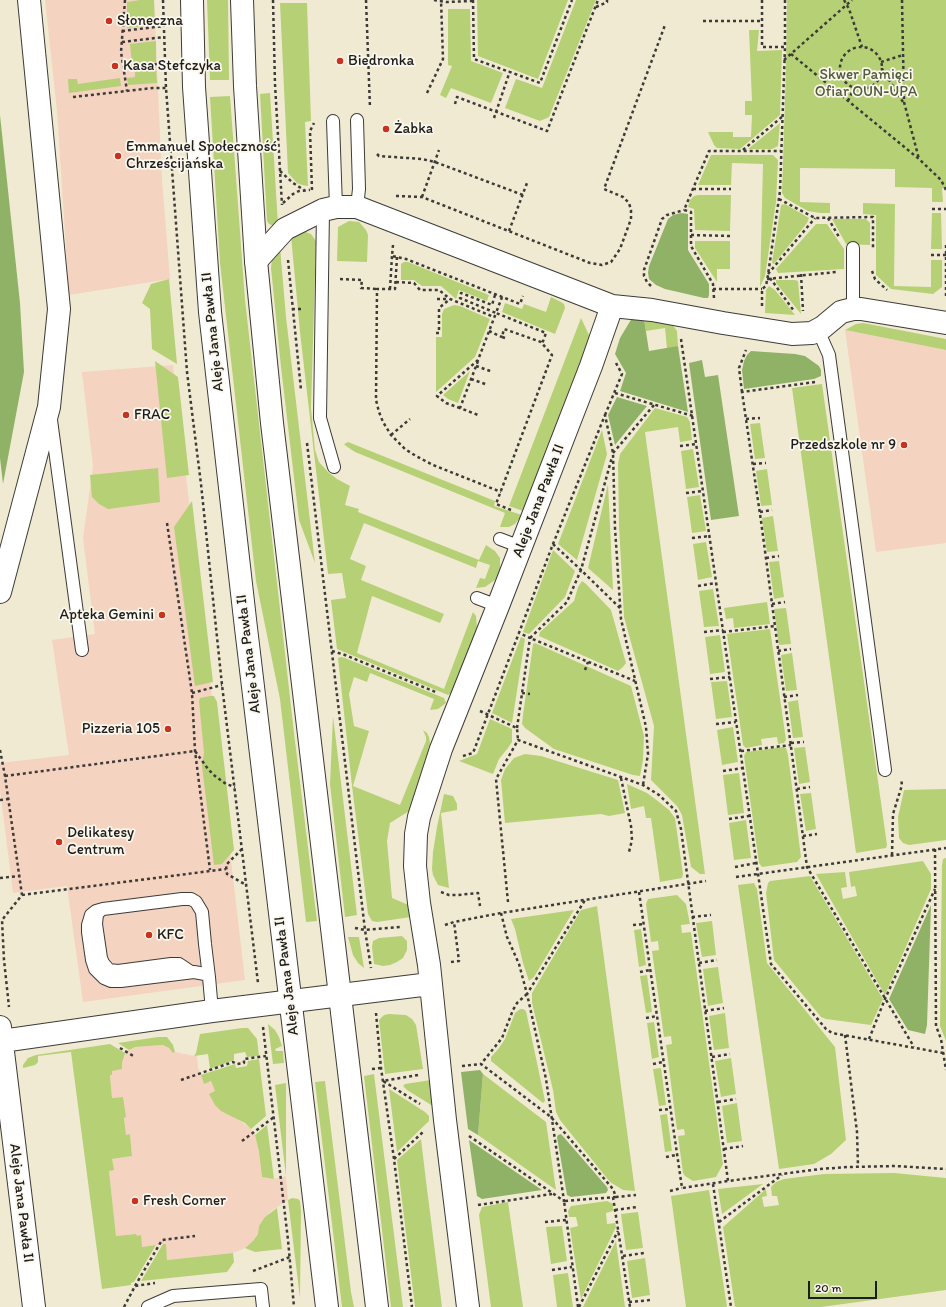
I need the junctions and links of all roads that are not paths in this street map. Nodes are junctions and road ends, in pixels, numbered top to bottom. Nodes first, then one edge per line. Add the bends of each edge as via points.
1 (29, 0) edge
2 (192, 0) edge
3 (242, 0) edge
4 (357, 120) dead end
5 (333, 121) dead end
6 (331, 202) junction
7 (357, 207) junction
8 (853, 248) dead end
9 (256, 261) junction
10 (612, 306) junction
11 (852, 309) junction
12 (946, 323) edge
13 (809, 329) junction
14 (49, 407) junction
15 (334, 467) dead end
16 (500, 539) dead end
17 (521, 547) junction
18 (0, 592) edge
19 (478, 598) dead end
20 (498, 606) junction
21 (82, 650) dead end
22 (885, 770) dead end
23 (209, 977) junction
24 (430, 984) junction
25 (340, 996) junction
26 (291, 1003) junction
27 (212, 1012) junction
28 (4, 1027) edge
29 (34, 1307) edge
30 (148, 1307) edge
31 (263, 1307) edge
32 (327, 1307) edge
33 (377, 1307) edge
34 (468, 1307) edge

1 - 14 street via 59,309
2 - 26 street, Aleje Jana Pawła II via 194,88 210,312
3 - 9 street
4 - 7 lane
5 - 6 lane
6 - 7 street
6 - 9 street via 285,229
6 - 15 lane via 320,418
7 - 10 street
8 - 11 lane
9 - 25 street via 272,423
10 - 13 street via 652,310 792,334
10 - 17 street, Aleje Jana Pawła II
11 - 12 street
11 - 13 street
13 - 22 lane via 829,355
14 - 18 street
14 - 21 lane
16 - 17 lane
17 - 20 street, Aleje Jana Pawła II
19 - 20 lane
20 - 24 street, Aleje Jana Pawła II via 434,770 419,816 415,866
23 - 23 lane via 202,912 196,902 182,899 103,909 91,915 88,932 95,969 104,978 121,981 191,972
23 - 27 lane
24 - 25 street
24 - 34 street, Aleje Jana Pawła II via 436,1124
25 - 26 street
25 - 33 street
26 - 27 street
26 - 32 street, Aleje Jana Pawła II
27 - 28 street
28 - 29 street, Aleje Jana Pawła II
30 - 31 lane via 173,1296 261,1289

